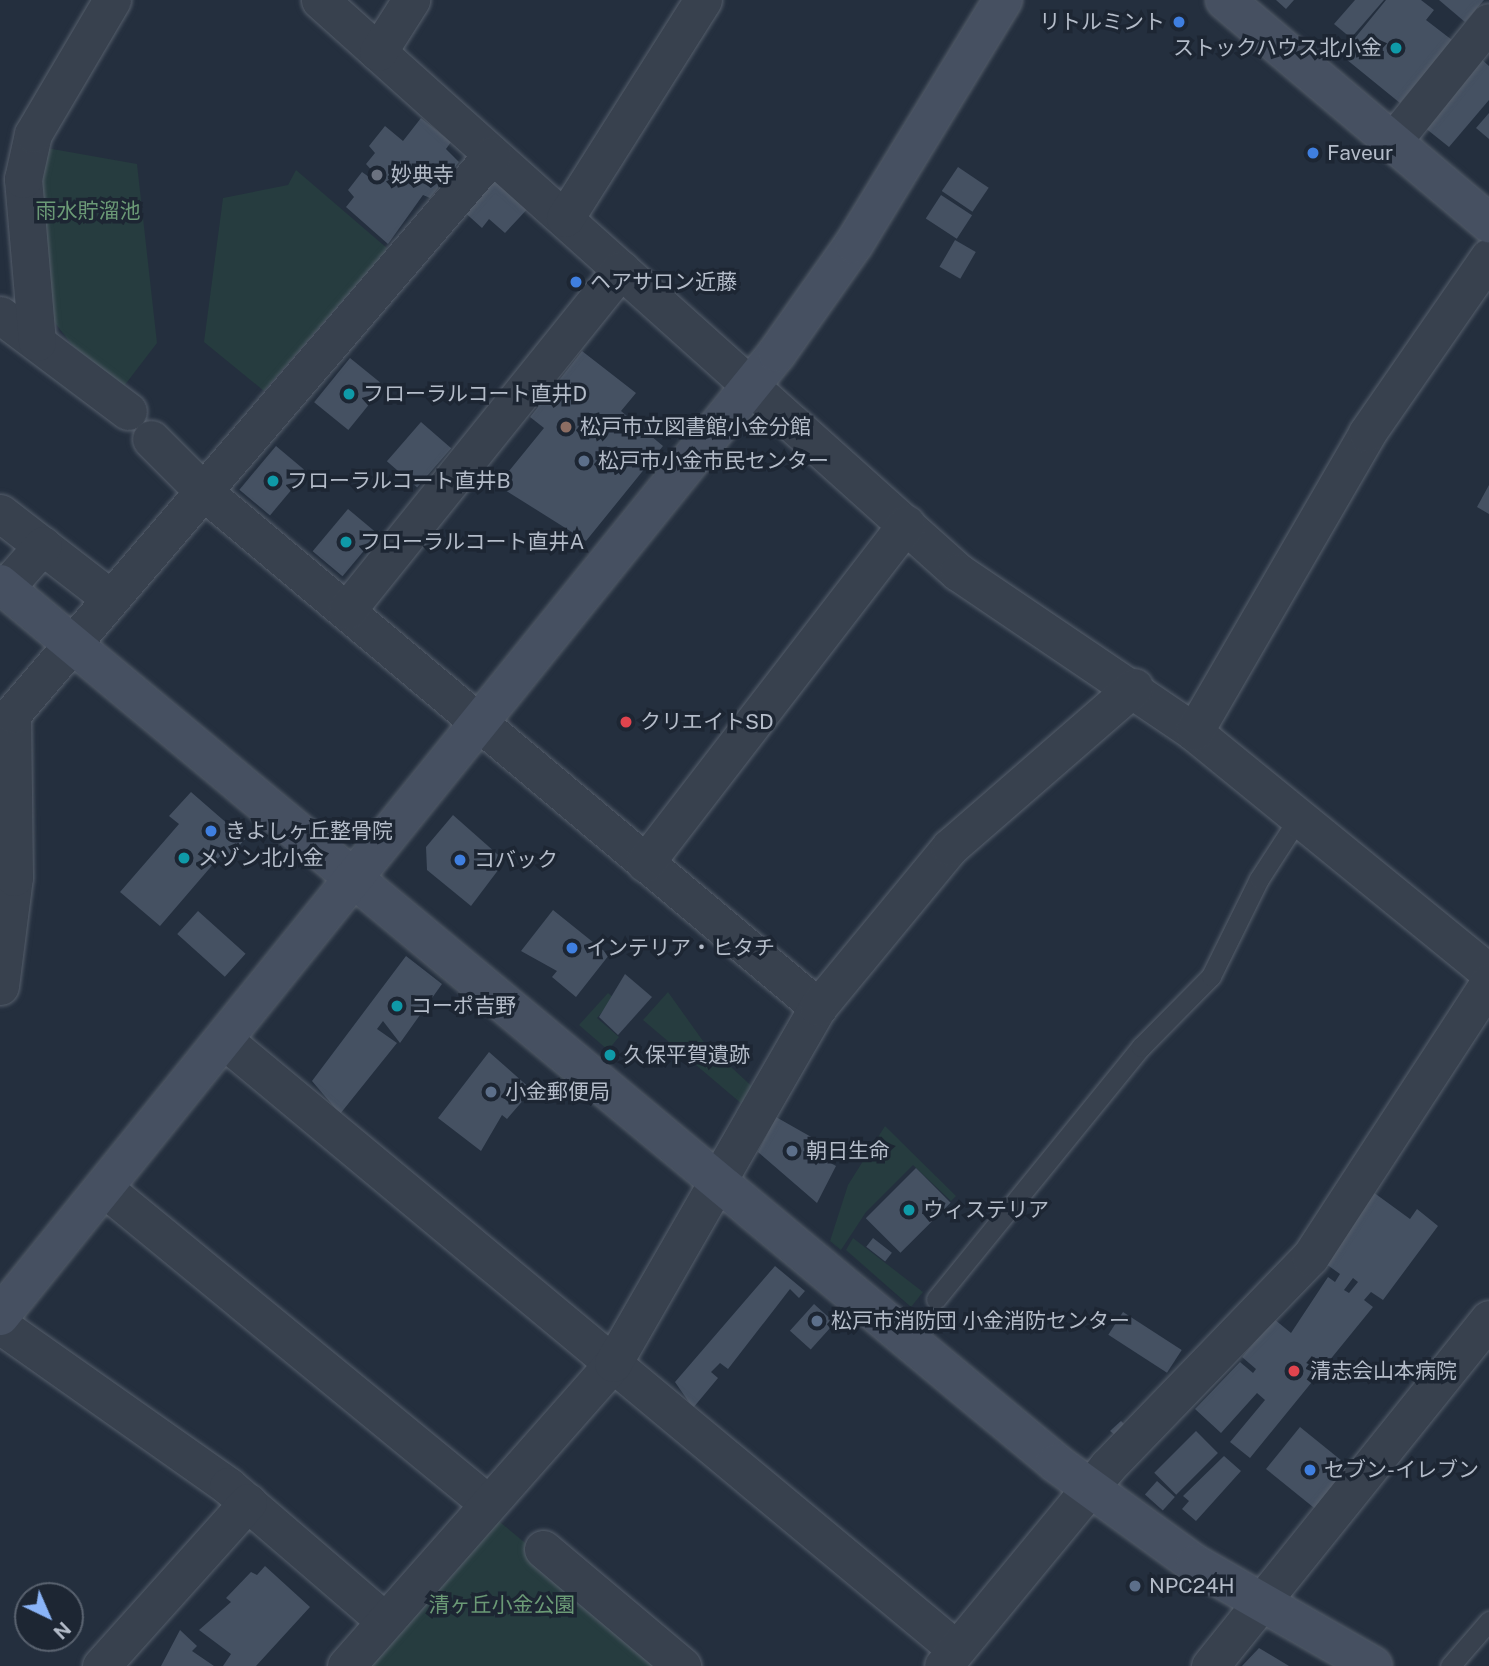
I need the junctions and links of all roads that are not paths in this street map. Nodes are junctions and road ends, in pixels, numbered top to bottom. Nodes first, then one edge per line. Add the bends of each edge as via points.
1 (112, 0) edge
2 (320, 0) edge
3 (411, 0) edge
4 (703, 0) edge
5 (1003, 0) edge
6 (1225, 0) edge
7 (1489, 22) edge
8 (379, 52) junction
9 (1392, 142) junction
10 (492, 155) junction
11 (565, 218) junction
12 (1489, 223) edge
13 (1489, 257) edge
14 (621, 269) junction
15 (0, 315) edge
16 (37, 342) junction
17 (752, 384) junction
18 (128, 411) dead end
19 (151, 439) dead end
20 (203, 491) junction
21 (0, 513) edge
22 (906, 524) junction
23 (43, 545) junction
24 (3, 586) edge
25 (110, 598) junction
26 (347, 610) junction
27 (71, 641) junction
28 (1134, 687) junction
29 (477, 722) junction
30 (1194, 732) junction
31 (1301, 814) junction
32 (645, 863) junction
33 (354, 879) junction
34 (1489, 973) edge
35 (1489, 982) edge
36 (0, 986) edge
37 (818, 1007) junction
38 (224, 1040) junction
39 (720, 1184) junction
40 (104, 1188) junction
41 (936, 1299) dead end
42 (0, 1316) edge
43 (1489, 1319) edge
44 (0, 1325) edge
45 (612, 1363) junction
46 (1090, 1489) junction
47 (248, 1502) junction
48 (488, 1503) junction
49 (543, 1549) dead end
50 (1260, 1605) junction
51 (385, 1621) junction
52 (1489, 1621) edge
53 (950, 1658) edge
54 (101, 1666) edge
55 (346, 1666) edge
56 (682, 1666) edge
57 (1210, 1666) edge
58 (1373, 1666) edge
59 (1450, 1666) edge

1 - 16 street via 33,134 23,180
2 - 8 street
3 - 8 street
4 - 11 street
5 - 17 street via 854,244
6 - 9 street
7 - 9 street
8 - 10 street
9 - 12 street
10 - 11 street
10 - 20 street
11 - 14 street
13 - 30 street via 1367,433
14 - 17 street
14 - 26 street
15 - 16 street
16 - 18 street
17 - 22 street
17 - 29 street
19 - 20 street
20 - 25 street
20 - 26 street
21 - 23 street
22 - 28 street via 958,572
22 - 32 street
23 - 24 street
23 - 25 street
24 - 27 street
25 - 27 street
26 - 29 street
27 - 33 street
27 - 36 street via 12,714 14,877
28 - 30 street
28 - 37 street via 958,838
29 - 32 street
29 - 33 street
30 - 31 street
31 - 34 street
31 - 41 lane via 1259,879 1211,976 1141,1047
32 - 37 street
33 - 38 street
33 - 39 street
35 - 46 street via 1310,1256
37 - 39 street
38 - 40 street
38 - 45 street
39 - 45 street
39 - 46 street
40 - 42 street
40 - 48 street
43 - 50 street
44 - 47 street
45 - 48 street
45 - 53 street
46 - 50 street
46 - 53 street
47 - 51 street
47 - 54 street
48 - 51 street
49 - 56 street
50 - 57 street
50 - 58 street
51 - 55 street
52 - 59 lane

